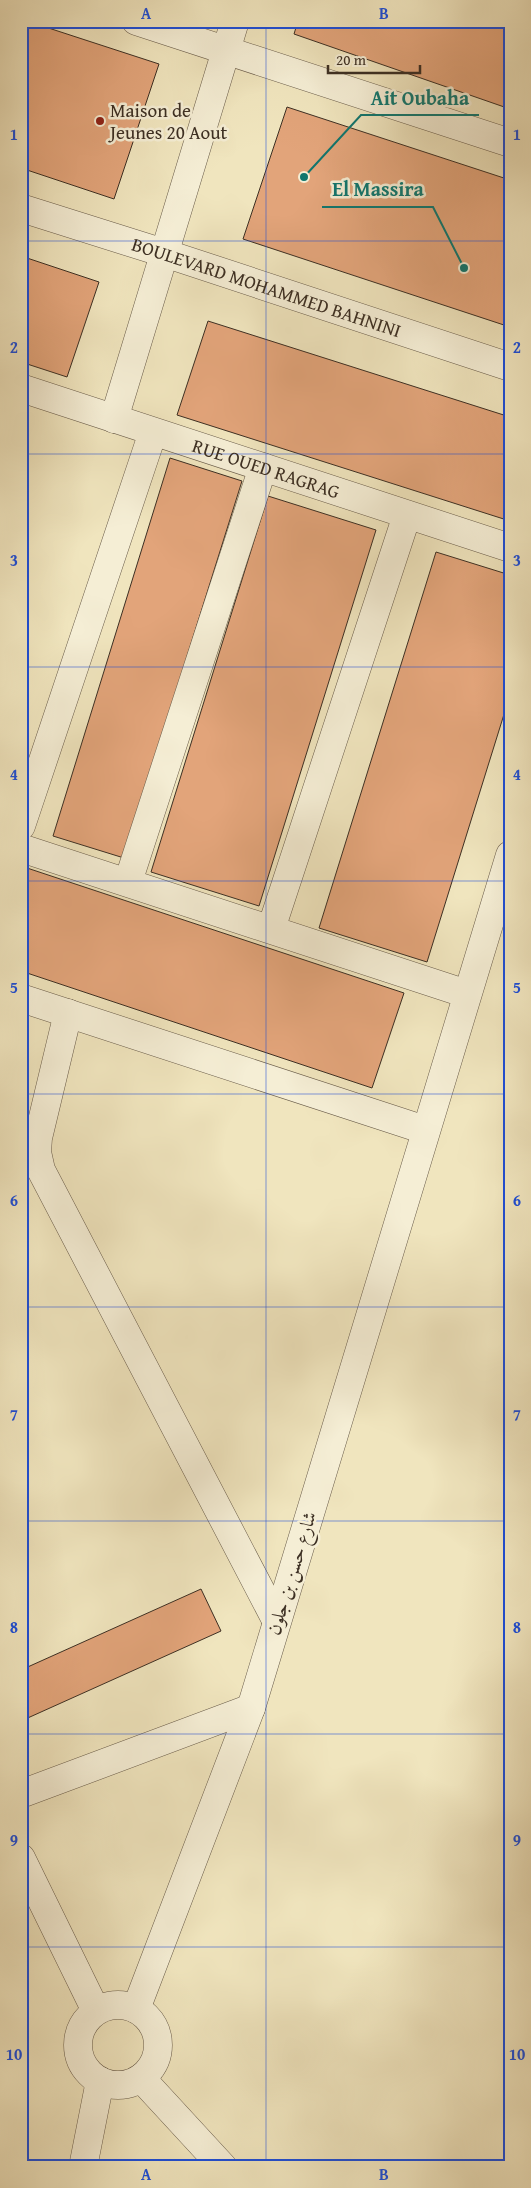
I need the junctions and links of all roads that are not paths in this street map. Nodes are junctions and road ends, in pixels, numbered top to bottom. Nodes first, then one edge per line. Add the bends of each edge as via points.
1 (136, 21) edge
2 (235, 21) edge
3 (226, 50) junction
4 (510, 143) edge
5 (21, 208) edge
6 (164, 253) junction
7 (510, 367) edge
8 (21, 388) edge
9 (114, 419) junction
10 (153, 432) junction
11 (264, 468) junction
12 (407, 515) junction
13 (510, 548) edge
14 (21, 826) edge
15 (21, 848) edge
16 (510, 855) edge
17 (128, 882) junction
18 (271, 929) junction
19 (467, 994) junction
20 (21, 998) edge
21 (68, 1013) junction
22 (425, 1130) junction
23 (276, 1620) junction
24 (250, 1708) junction
25 (21, 1794) edge
26 (21, 1858) edge
27 (136, 2008) junction
28 (96, 2011) junction
29 (141, 2078) junction
30 (100, 2080) junction
31 (84, 2167) edge
32 (223, 2167) edge

1 - 3 street
2 - 3 street
3 - 4 street
3 - 6 street
5 - 6 street, BOULEVARD MOHAMMED BAHNINI
6 - 7 street, BOULEVARD MOHAMMED BAHNINI
6 - 9 street
8 - 9 street, RUE OUED RAGRAG
9 - 10 street, RUE OUED RAGRAG
10 - 11 street, RUE OUED RAGRAG
10 - 14 street
11 - 12 street, RUE OUED RAGRAG
11 - 17 street
12 - 13 street, RUE OUED RAGRAG
12 - 18 street
15 - 17 street
16 - 19 street, شارع حسن بن جلون
17 - 18 street
18 - 19 street
19 - 22 street, شارع حسن بن جلون
20 - 21 street
21 - 22 street
21 - 23 street via 38,1138 41,1170
22 - 23 street, شارع حسن بن جلون
23 - 24 street, شارع حسن بن جلون
24 - 25 street
24 - 27 street, شارع حسن بن جلون
26 - 28 street
27 - 28 street via 109,2006
27 - 29 street via 155,2028 159,2042 151,2068
28 - 30 street via 86,2021 78,2047 81,2061
29 - 30 street via 114,2084
29 - 32 street
30 - 31 street

